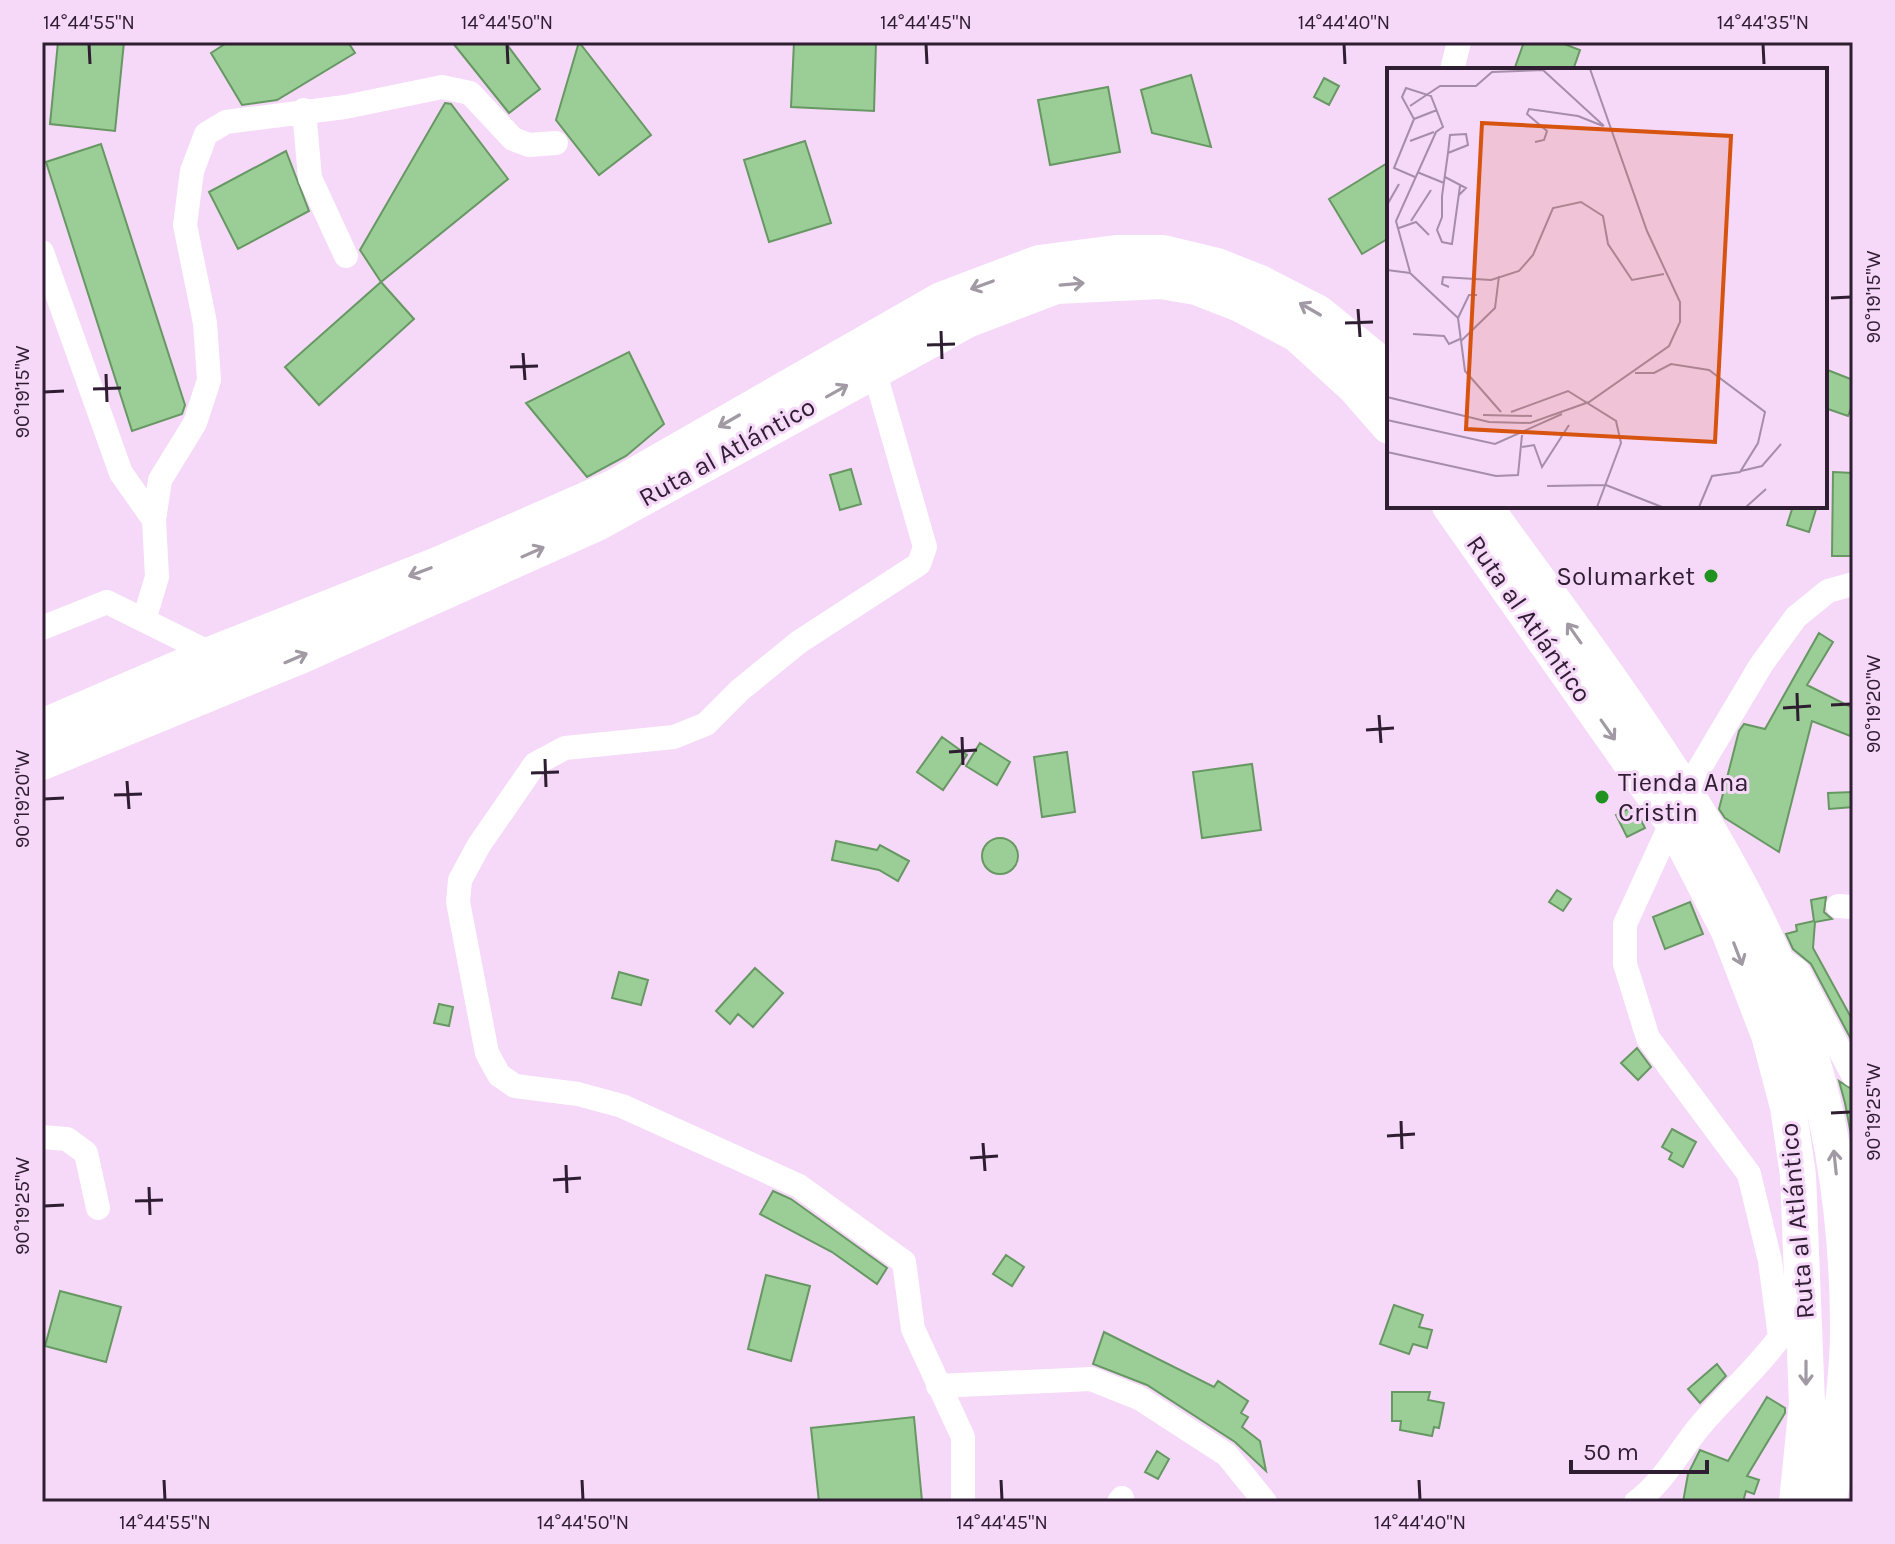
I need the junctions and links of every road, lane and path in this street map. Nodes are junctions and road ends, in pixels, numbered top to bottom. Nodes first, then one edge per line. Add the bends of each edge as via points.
1 (1459, 42) edge
2 (1452, 68) edge
3 (304, 110) junction
4 (556, 143) dead end
5 (42, 252) edge
6 (346, 256) dead end
7 (874, 370) junction
8 (1387, 376) edge
9 (1387, 424) edge
10 (1452, 508) edge
11 (1489, 509) edge
12 (154, 520) junction
13 (1853, 584) edge
14 (144, 620) junction
15 (42, 628) edge
16 (212, 654) junction
17 (57, 721) edge
18 (140, 724) junction
19 (42, 736) edge
20 (42, 762) edge
21 (1679, 806) junction
22 (1772, 953) junction
23 (1853, 1075) edge
24 (42, 1137) edge
25 (98, 1208) dead end
26 (938, 1386) junction
27 (963, 1502) edge
28 (1265, 1502) edge
29 (1636, 1502) edge
30 (1797, 1502) edge
31 (1829, 1502) edge

1 - 2 street
3 - 4 street via 442,87 470,93 513,139 529,145
3 - 6 street via 310,178
3 - 12 street via 226,122 206,134 192,171 185,225 205,323 209,380 195,423 160,480
5 - 12 street via 121,473
7 -> 9 highway, Ruta al Atlántico via 967,320 1056,286 1161,281 1196,287 1240,304 1297,334
18 -> 7 highway, Ruta al Atlántico via 597,523
7 - 26 street via 925,547 919,564 799,642 706,724 674,737 565,748 535,764 479,845 460,880 458,902 487,1053 499,1075 515,1086 622,1106 799,1186 904,1262 913,1329
8 -> 16 highway, Ruta al Atlántico via 1372,357 1318,313 1217,266 1163,253 1039,263 941,300 613,488 440,564
10 -> 21 highway, Ruta al Atlántico
21 -> 11 highway, Ruta al Atlántico
12 - 14 street via 157,577
13 - 21 street via 1828,591 1796,617 1761,665
14 - 15 street via 107,602
14 - 16 street
16 - 17 highway, Ruta al Atlántico
16 - 18 highway via 236,661 237,668 160,701
17 - 19 highway, Ruta al Atlántico
18 - 20 highway, Ruta al Atlántico
21 - 22 highway, Ruta al Atlántico
21 - 29 street via 1625,924 1625,964 1648,1038 1749,1174 1770,1261 1780,1337
21 -> 30 highway, Ruta al Atlántico via 1769,1035 1788,1107 1798,1175 1806,1315 1807,1403
22 - 23 street via 1798,971
31 -> 22 highway, Ruta al Atlántico via 1848,1324 1834,1150 1807,1048
24 - 25 street via 67,1139 86,1153
26 - 27 street via 963,1437
26 - 28 street via 1091,1379 1139,1398 1227,1455

